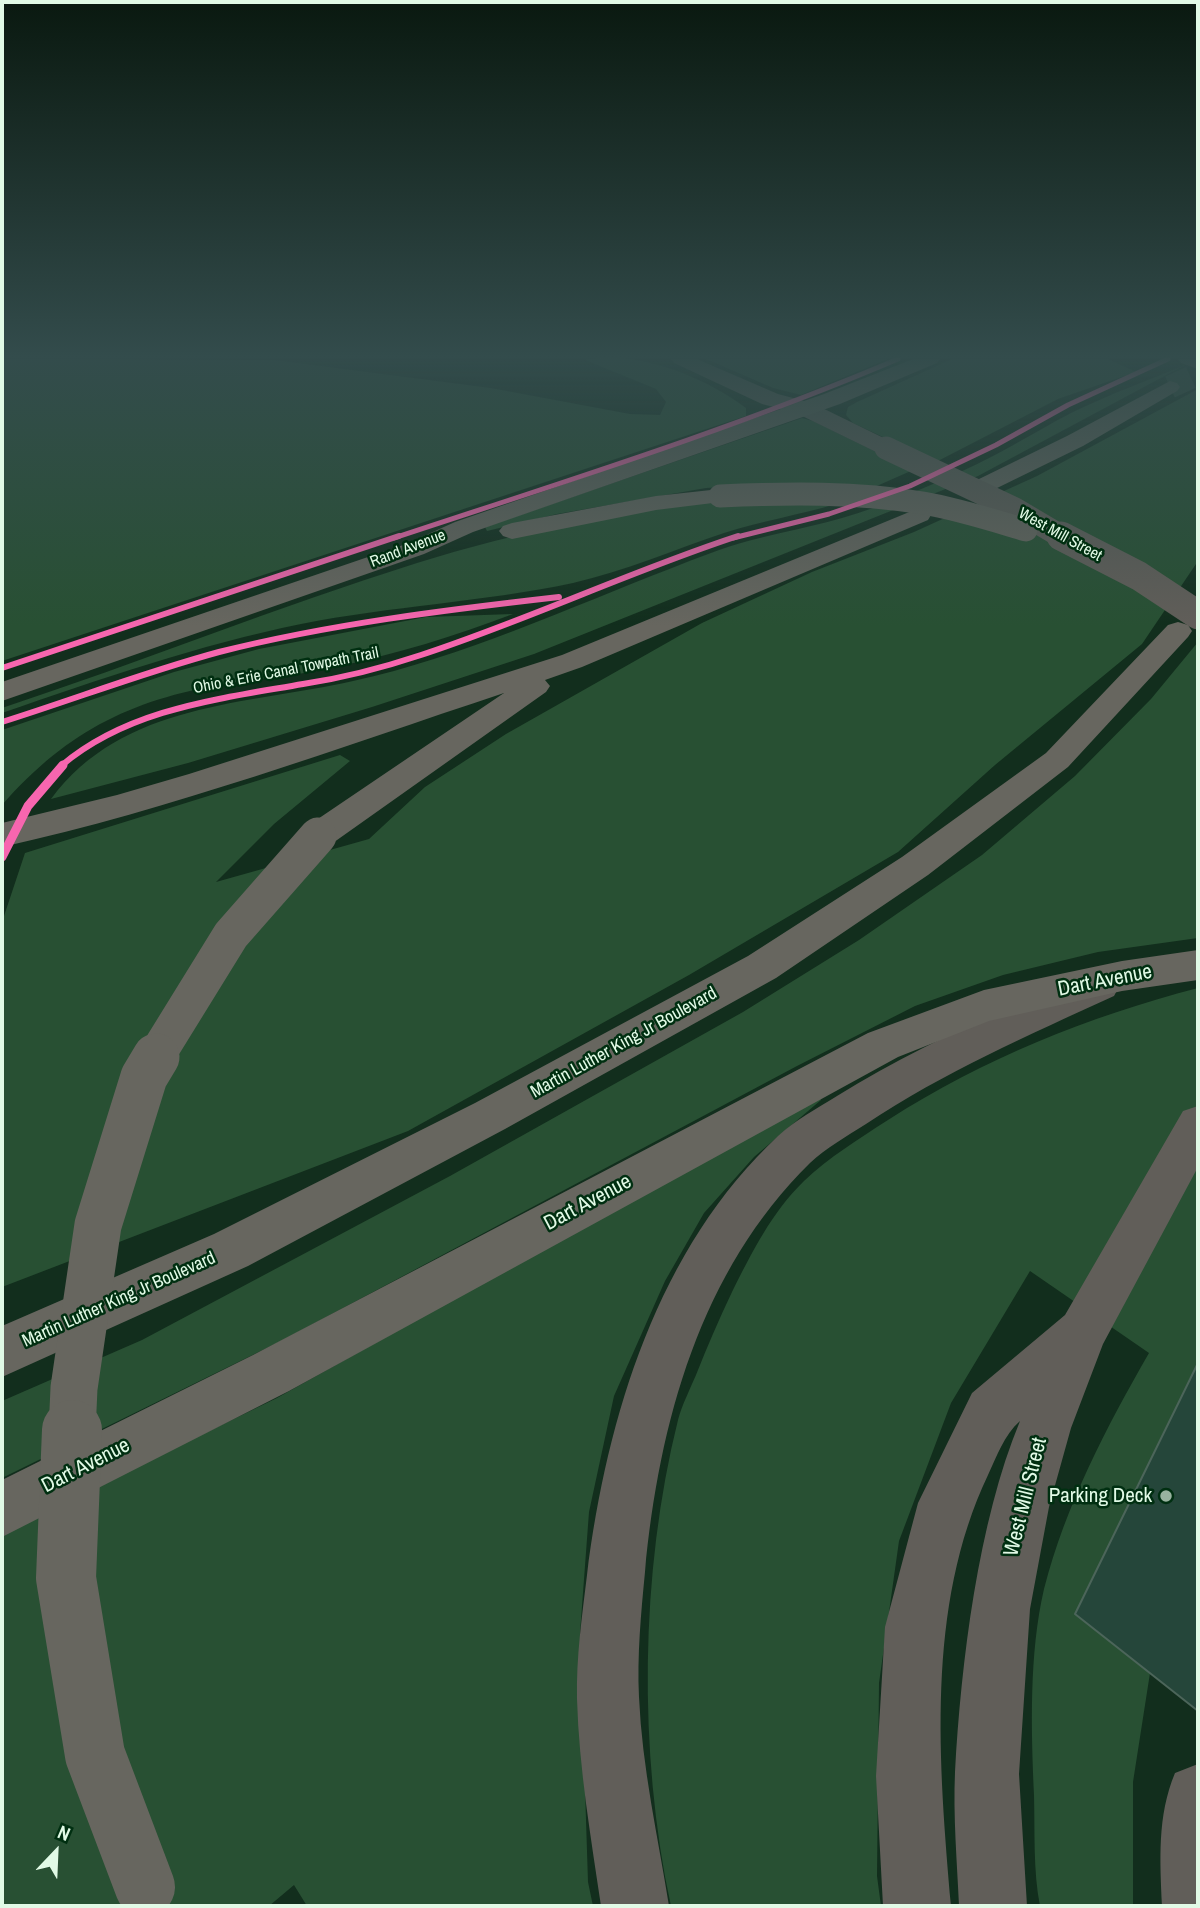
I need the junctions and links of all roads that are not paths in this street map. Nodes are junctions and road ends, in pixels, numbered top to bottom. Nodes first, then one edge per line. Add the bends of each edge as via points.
1 (690, 448) edge
2 (886, 448) edge
3 (1061, 448) edge
4 (985, 485) dead end
5 (919, 515) dead end
6 (1080, 548) junction
7 (415, 549) junction
8 (1188, 623) edge
9 (572, 661) junction
10 (2, 692) edge
11 (2, 835) edge
12 (1198, 965) edge
13 (1122, 976) junction
14 (1198, 1125) edge
15 (1084, 1329) junction
16 (2, 1352) edge
17 (2, 1509) edge
18 (1198, 1796) edge
19 (150, 1897) edge
20 (635, 1906) edge
21 (917, 1906) edge
22 (993, 1906) edge
23 (1196, 1906) edge

1 - 7 main road, Rand Avenue via 464,527
2 - 6 street, West Mill Street, bridge via 1015,509
3 - 4 main road
5 - 9 main road
6 - 7 main road, bridge via 909,501 798,493 656,503
6 - 8 street, West Mill Street, bridge via 1150,583
7 - 10 main road, Rand Avenue
8 - 16 main road, Martin Luther King Jr Boulevard via 1057,760 915,866 762,967 490,1116 231,1250
9 - 11 main road via 201,782
9 - 19 main road, bridge via 318,836 231,935 144,1077 98,1225 74,1388 66,1578 95,1755
12 - 13 main road, Dart Avenue
13 - 17 main road, Dart Avenue via 984,1006 883,1045 271,1373
13 - 20 street via 935,1059 797,1148 729,1224 688,1295 633,1462 616,1572 608,1709
14 - 15 street, West Mill Street
15 - 21 street via 991,1412 946,1503 915,1627 908,1776
15 - 22 street, West Mill Street via 1044,1428 1021,1507 1001,1609 987,1774
18 - 23 street via 1193,1838

